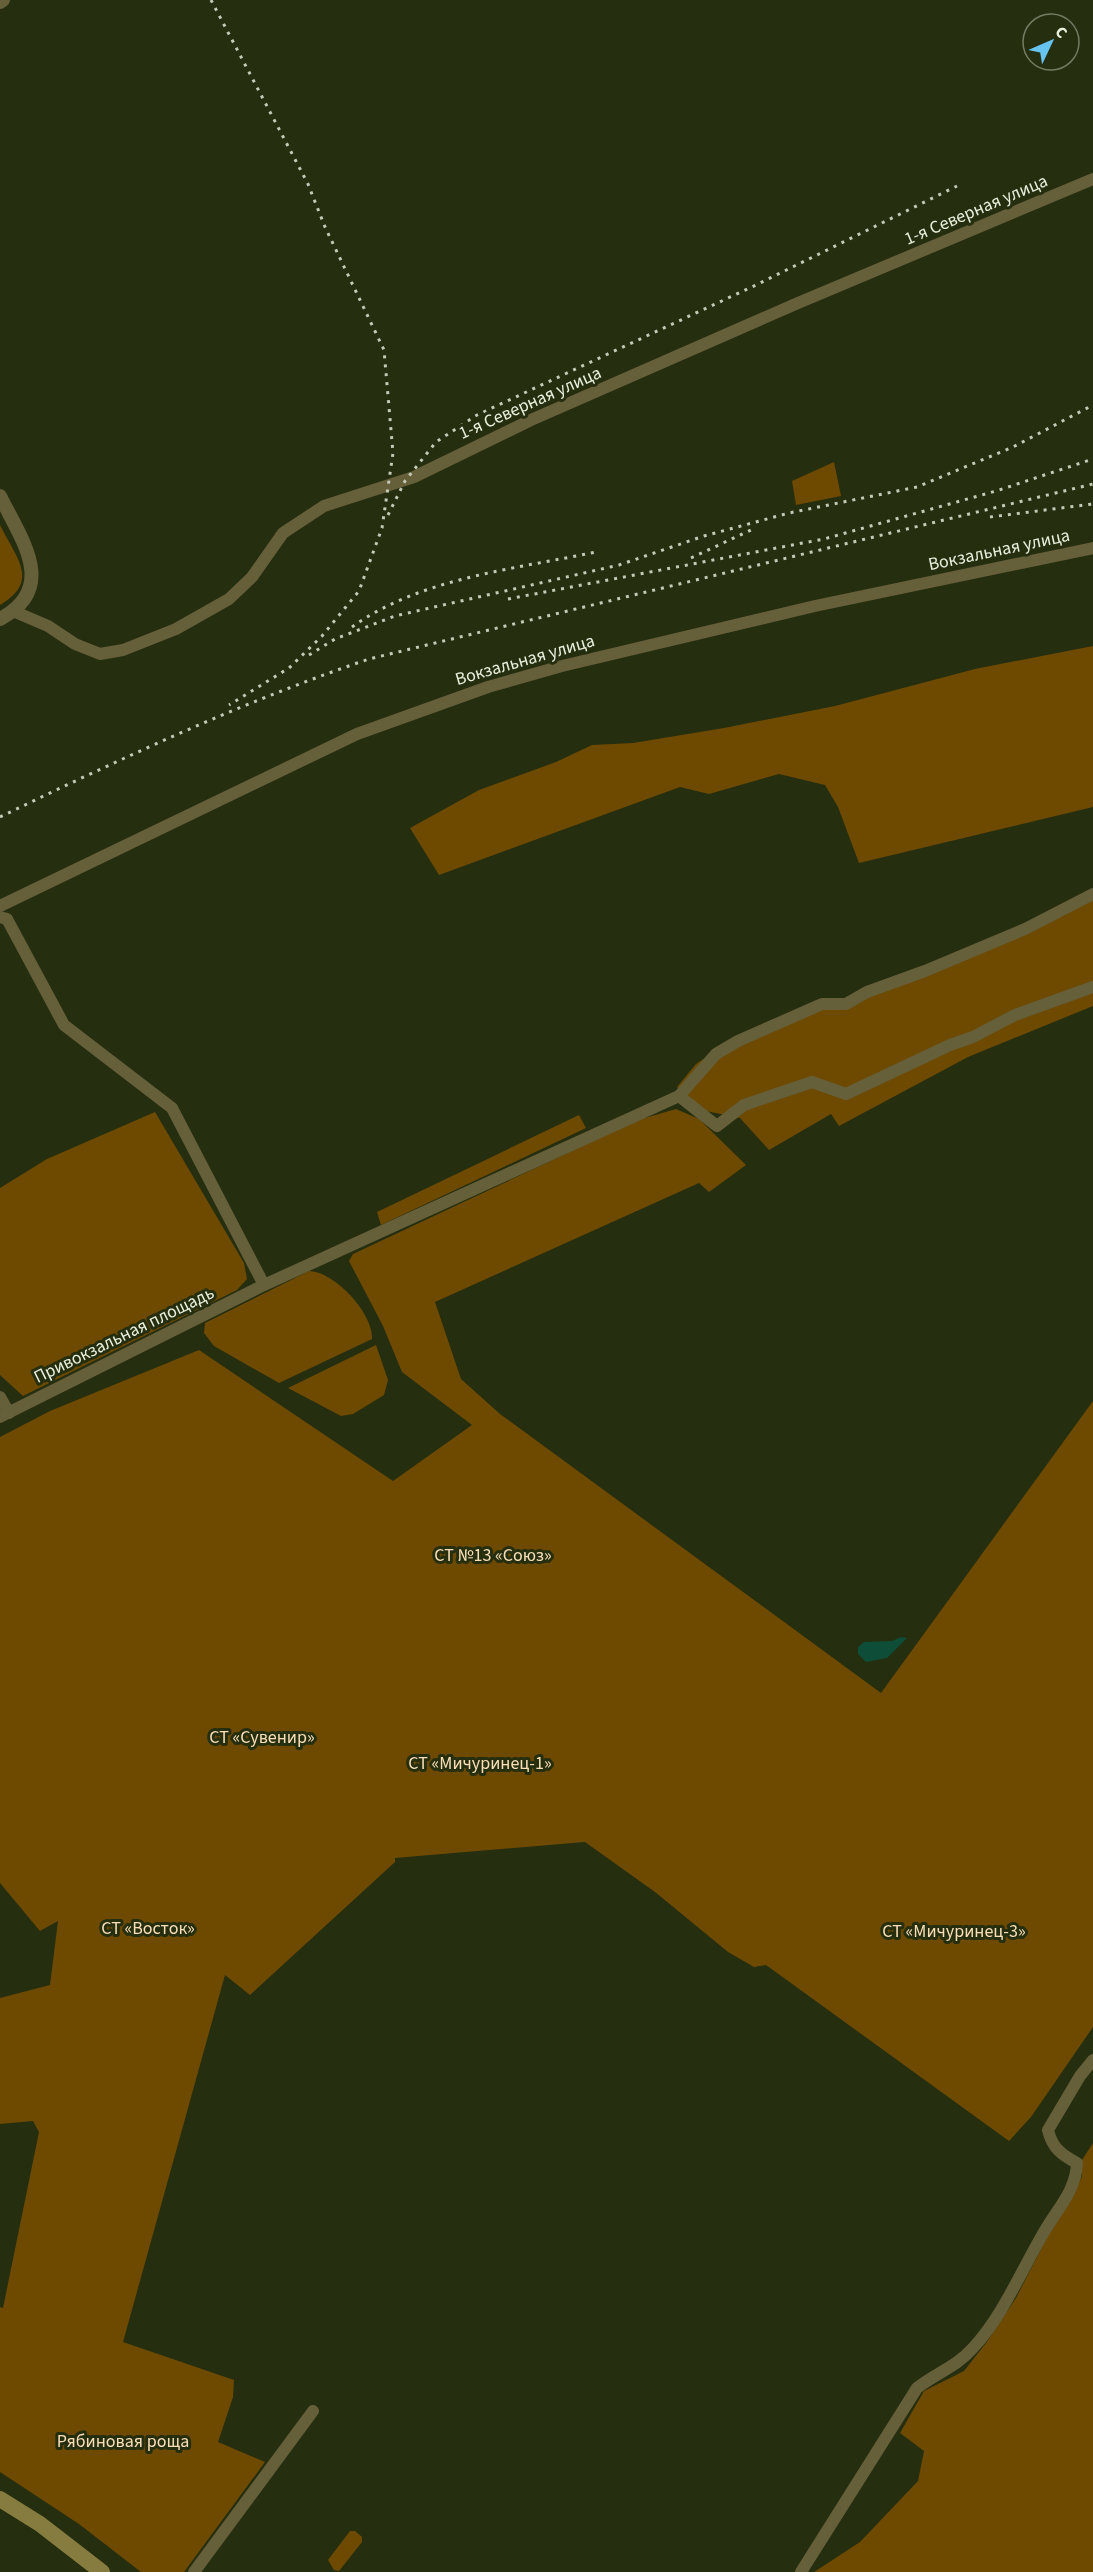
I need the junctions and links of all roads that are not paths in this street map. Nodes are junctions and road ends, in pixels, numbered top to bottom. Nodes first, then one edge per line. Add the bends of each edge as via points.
1 (1093, 179) edge
2 (0, 496) edge
3 (1093, 548) edge
4 (13, 611) junction
5 (0, 619) edge
6 (1093, 894) edge
7 (0, 906) edge
8 (0, 917) edge
9 (1093, 987) edge
10 (679, 1096) junction
11 (264, 1284) junction
12 (0, 1398) edge
13 (4, 1415) edge
14 (1093, 2060) edge
15 (313, 2411) dead end
16 (0, 2499) edge
17 (102, 2572) edge
18 (194, 2572) edge
19 (801, 2572) edge

1 - 4 street, 1-я Северная улица via 531,420 414,477 317,509 283,533 252,577 229,599 176,629 123,650 100,654
2 - 4 street via 22,541 33,576 26,600
3 - 7 street, Вокзальная улица via 815,606 488,687 357,734
4 - 5 street
6 - 10 street via 1025,929 846,1004 822,1004 738,1041 716,1054
8 - 11 street via 7,919 64,1025 172,1108
9 - 10 street via 1015,1015 846,1094 812,1082 744,1105 717,1126
10 - 11 street, Привокзальная площадь
11 - 13 street, Привокзальная площадь
12 - 13 street
14 - 19 street via 1073,2085 1048,2130 1051,2143 1077,2163 1065,2201 973,2348 950,2370 933,2375 917,2388
15 - 18 street
16 - 17 main road

